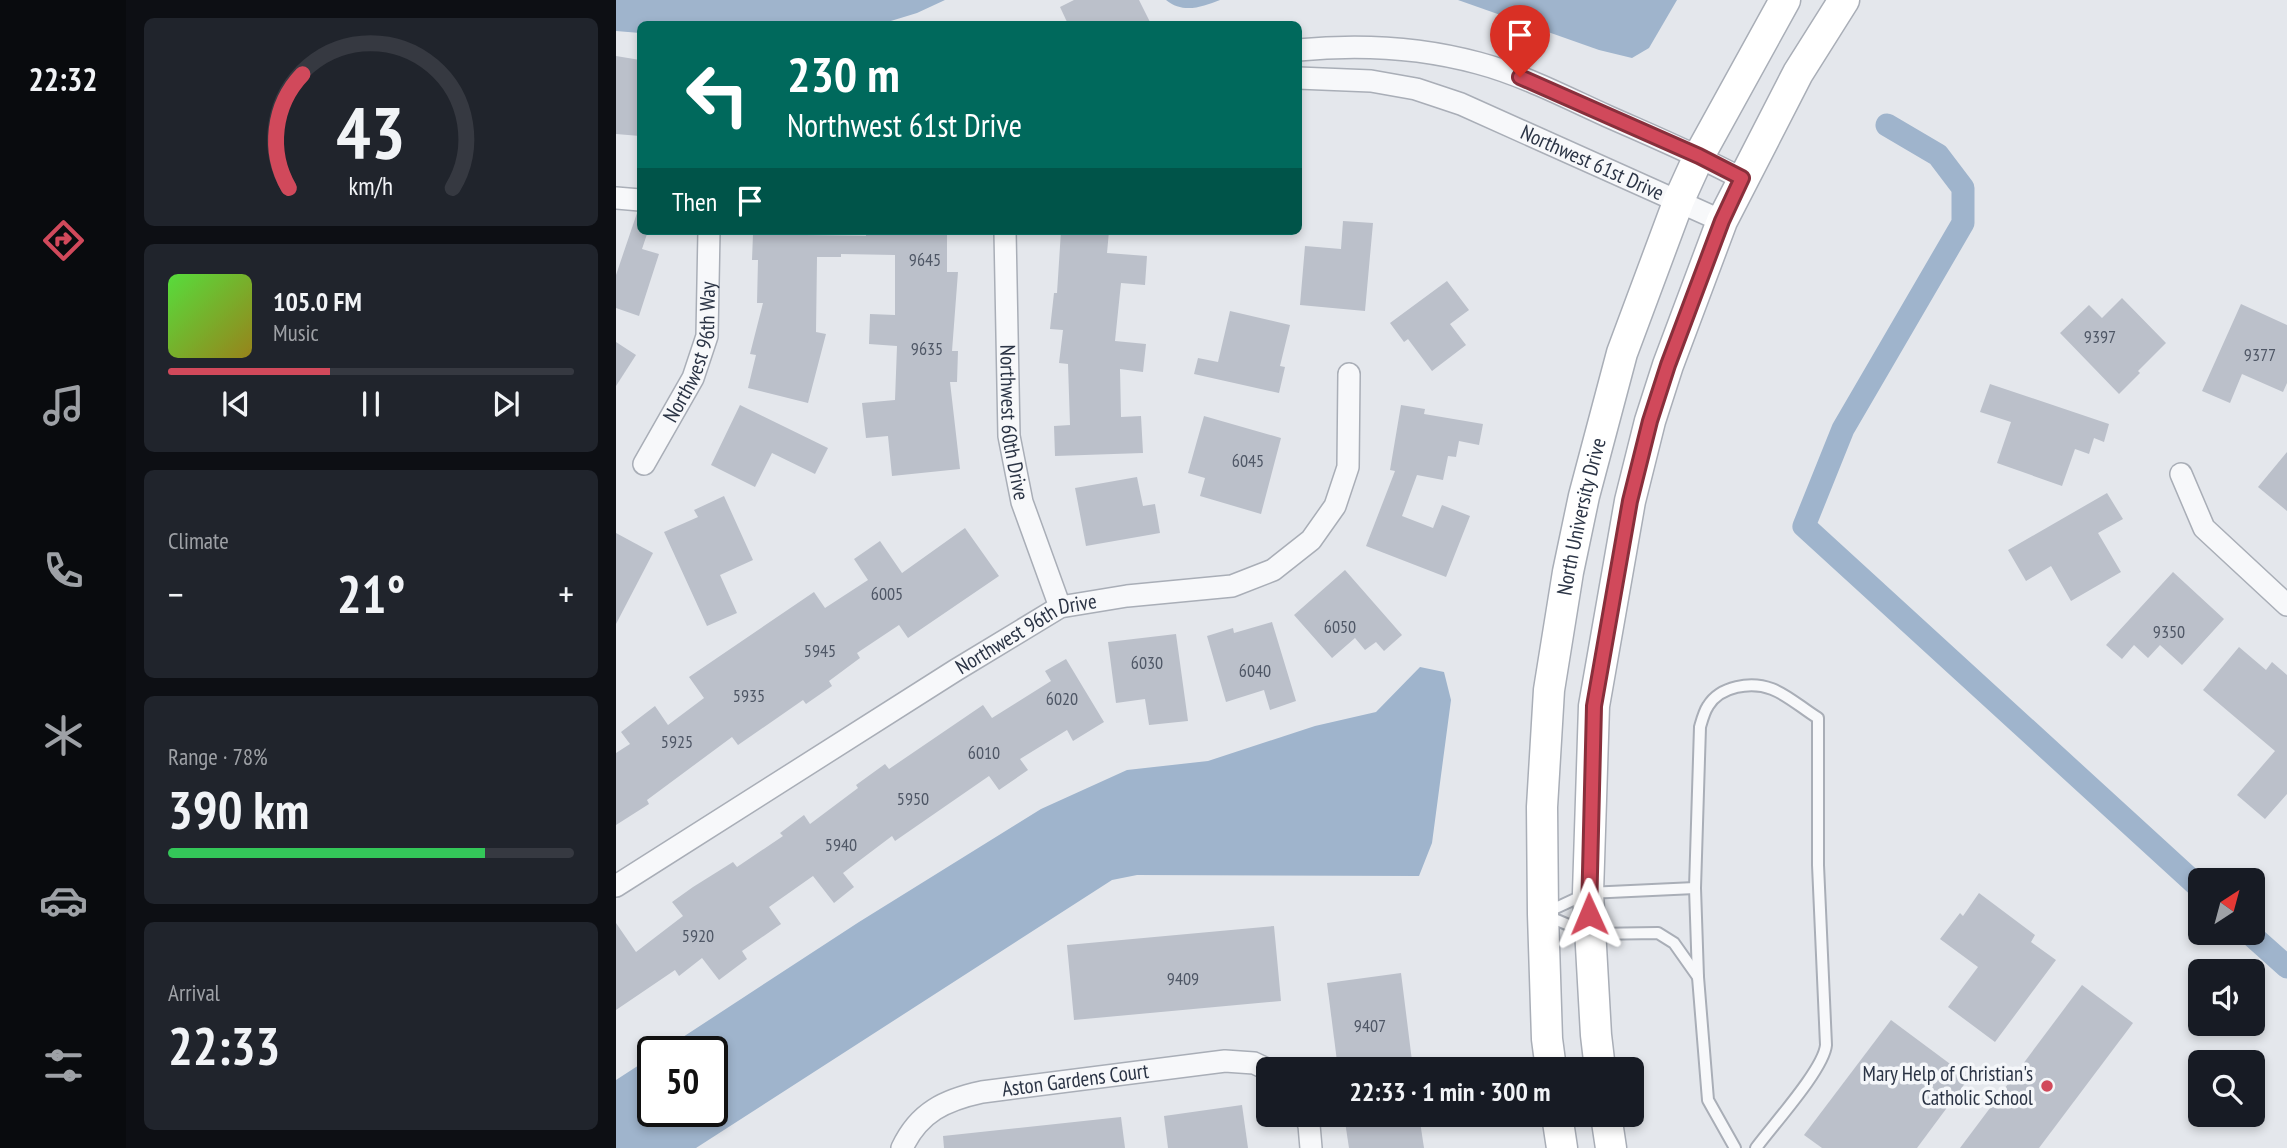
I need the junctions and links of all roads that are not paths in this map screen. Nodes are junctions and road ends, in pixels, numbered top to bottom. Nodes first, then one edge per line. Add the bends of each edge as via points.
1 (1784, 0) edge
2 (1844, 0) edge
3 (1302, 50) edge
4 (1302, 78) edge
5 (1699, 156) junction
6 (1742, 178) junction
7 (616, 198) edge
8 (637, 200) edge
9 (1679, 200) junction
10 (1722, 221) junction
11 (709, 235) edge
12 (1005, 235) edge
13 (1349, 374) dead end
14 (643, 464) dead end
15 (2181, 474) dead end
16 (2287, 606) edge
17 (1060, 607) junction
18 (616, 887) edge
19 (1695, 888) junction
20 (1588, 893) junction
21 (1543, 914) junction
22 (1590, 934) junction
23 (1698, 977) junction
24 (1550, 1057) edge
25 (1599, 1057) edge
26 (1256, 1064) edge
27 (1309, 1127) edge
28 (1559, 1127) edge
29 (1608, 1127) edge
30 (902, 1148) edge
31 (1311, 1148) edge
32 (1562, 1148) edge
33 (1611, 1148) edge
34 (1735, 1148) edge
35 (1756, 1148) edge

1 - 5 main road, North University Drive
2 - 6 main road, North University Drive via 1798,73
3 - 5 street via 1384,47 1480,63
4 - 9 street, Northwest 61st Drive via 1371,81 1416,89 1461,104
5 - 6 street
5 - 9 main road, North University Drive
6 - 10 main road, North University Drive
7 - 8 street
9 - 10 street, Northwest 61st Drive
9 - 21 main road, North University Drive via 1622,353 1567,572 1549,690 1542,807
10 - 20 main road, North University Drive via 1668,365 1630,501 1594,706
11 - 14 street, Northwest 96th Way via 707,336 694,378
12 - 17 street, Northwest 60th Drive via 1009,436 1022,502
13 - 17 street, Northwest 96th Drive via 1348,467 1335,506 1311,540 1273,570 1232,586
15 - 16 street via 2204,527
17 - 18 street, Northwest 96th Drive
19 - 20 lane
19 - 23 lane
19 - 35 lane via 1700,727 1708,706 1720,693 1740,686 1774,690 1818,718 1818,865 1826,1045 1806,1083
20 - 21 lane
20 - 22 main road, North University Drive
21 - 22 lane
21 - 24 main road, North University Drive
22 - 23 lane via 1658,933 1674,943
22 - 25 main road, North University Drive
23 - 34 lane via 1708,1100
26 - 30 street, Aston Gardens Court via 1225,1061 952,1099 926,1114
27 - 31 street
28 - 32 main road
29 - 33 main road

